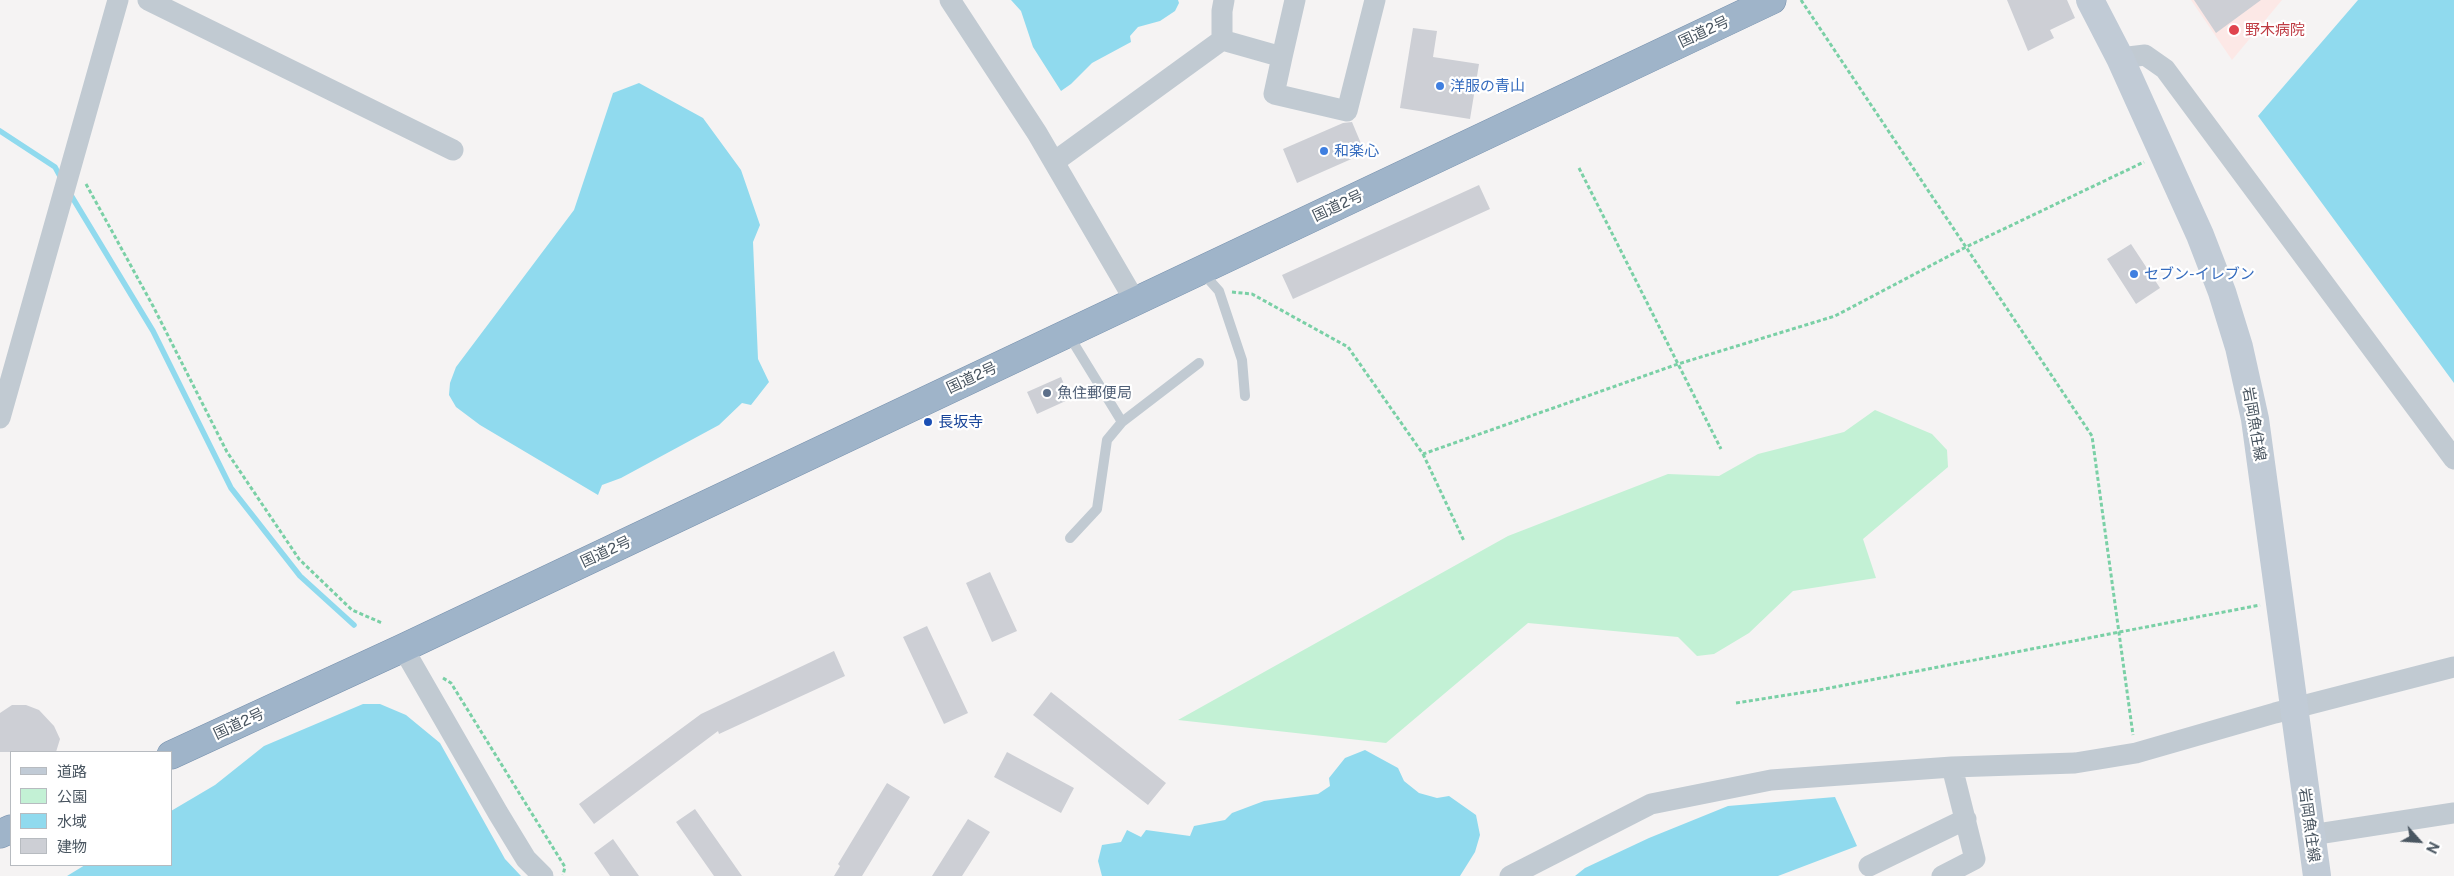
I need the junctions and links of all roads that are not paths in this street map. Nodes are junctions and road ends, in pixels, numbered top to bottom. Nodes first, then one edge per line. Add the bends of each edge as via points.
1 (118, 0) edge
2 (148, 0) edge
3 (950, 0) edge
4 (1224, 0) edge
5 (1295, 0) edge
6 (1375, 0) edge
7 (1772, 0) edge
8 (2090, 0) edge
9 (1222, 40) junction
10 (1282, 57) junction
11 (2120, 58) junction
12 (454, 150) dead end
13 (1054, 162) junction
14 (1201, 271) junction
15 (1135, 301) junction
16 (1068, 333) junction
17 (1199, 363) dead end
18 (1246, 396) dead end
19 (0, 418) edge
20 (1122, 422) junction
21 (2454, 459) edge
22 (1070, 538) dead end
23 (403, 648) junction
24 (2454, 667) edge
25 (2292, 709) junction
26 (172, 755) edge
27 (1952, 767) junction
28 (2454, 813) edge
29 (1966, 819) junction
30 (2311, 835) junction
31 (1869, 866) dead end
32 (543, 876) edge
33 (1510, 876) edge
34 (1942, 876) edge
35 (2317, 876) edge

1 - 19 street
2 - 12 street
3 - 13 street
4 - 9 street
5 - 10 street
6 - 10 street via 1347,111 1274,94
7 - 14 highway, 国道2号
8 - 11 main road, 岩岡魚住線
9 - 10 street
9 - 13 street
11 - 21 street via 2145,55 2165,69
11 - 25 main road, 岩岡魚住線 via 2200,235 2239,347 2255,419
13 - 15 street
14 - 15 highway, 国道2号
14 - 18 lane via 1219,291 1242,360
15 - 16 highway, 国道2号
16 - 20 lane
16 - 23 highway, 国道2号
17 - 20 lane
20 - 22 lane via 1108,440 1097,509
23 - 26 highway, 国道2号
23 - 32 street via 526,859
24 - 25 street
25 - 27 street via 2136,753 2075,763
25 - 30 main road, 岩岡魚住線
27 - 29 street
27 - 33 street via 1772,780 1651,804
28 - 30 street
29 - 31 street
29 - 34 street via 1975,859
30 - 35 main road, 岩岡魚住線

